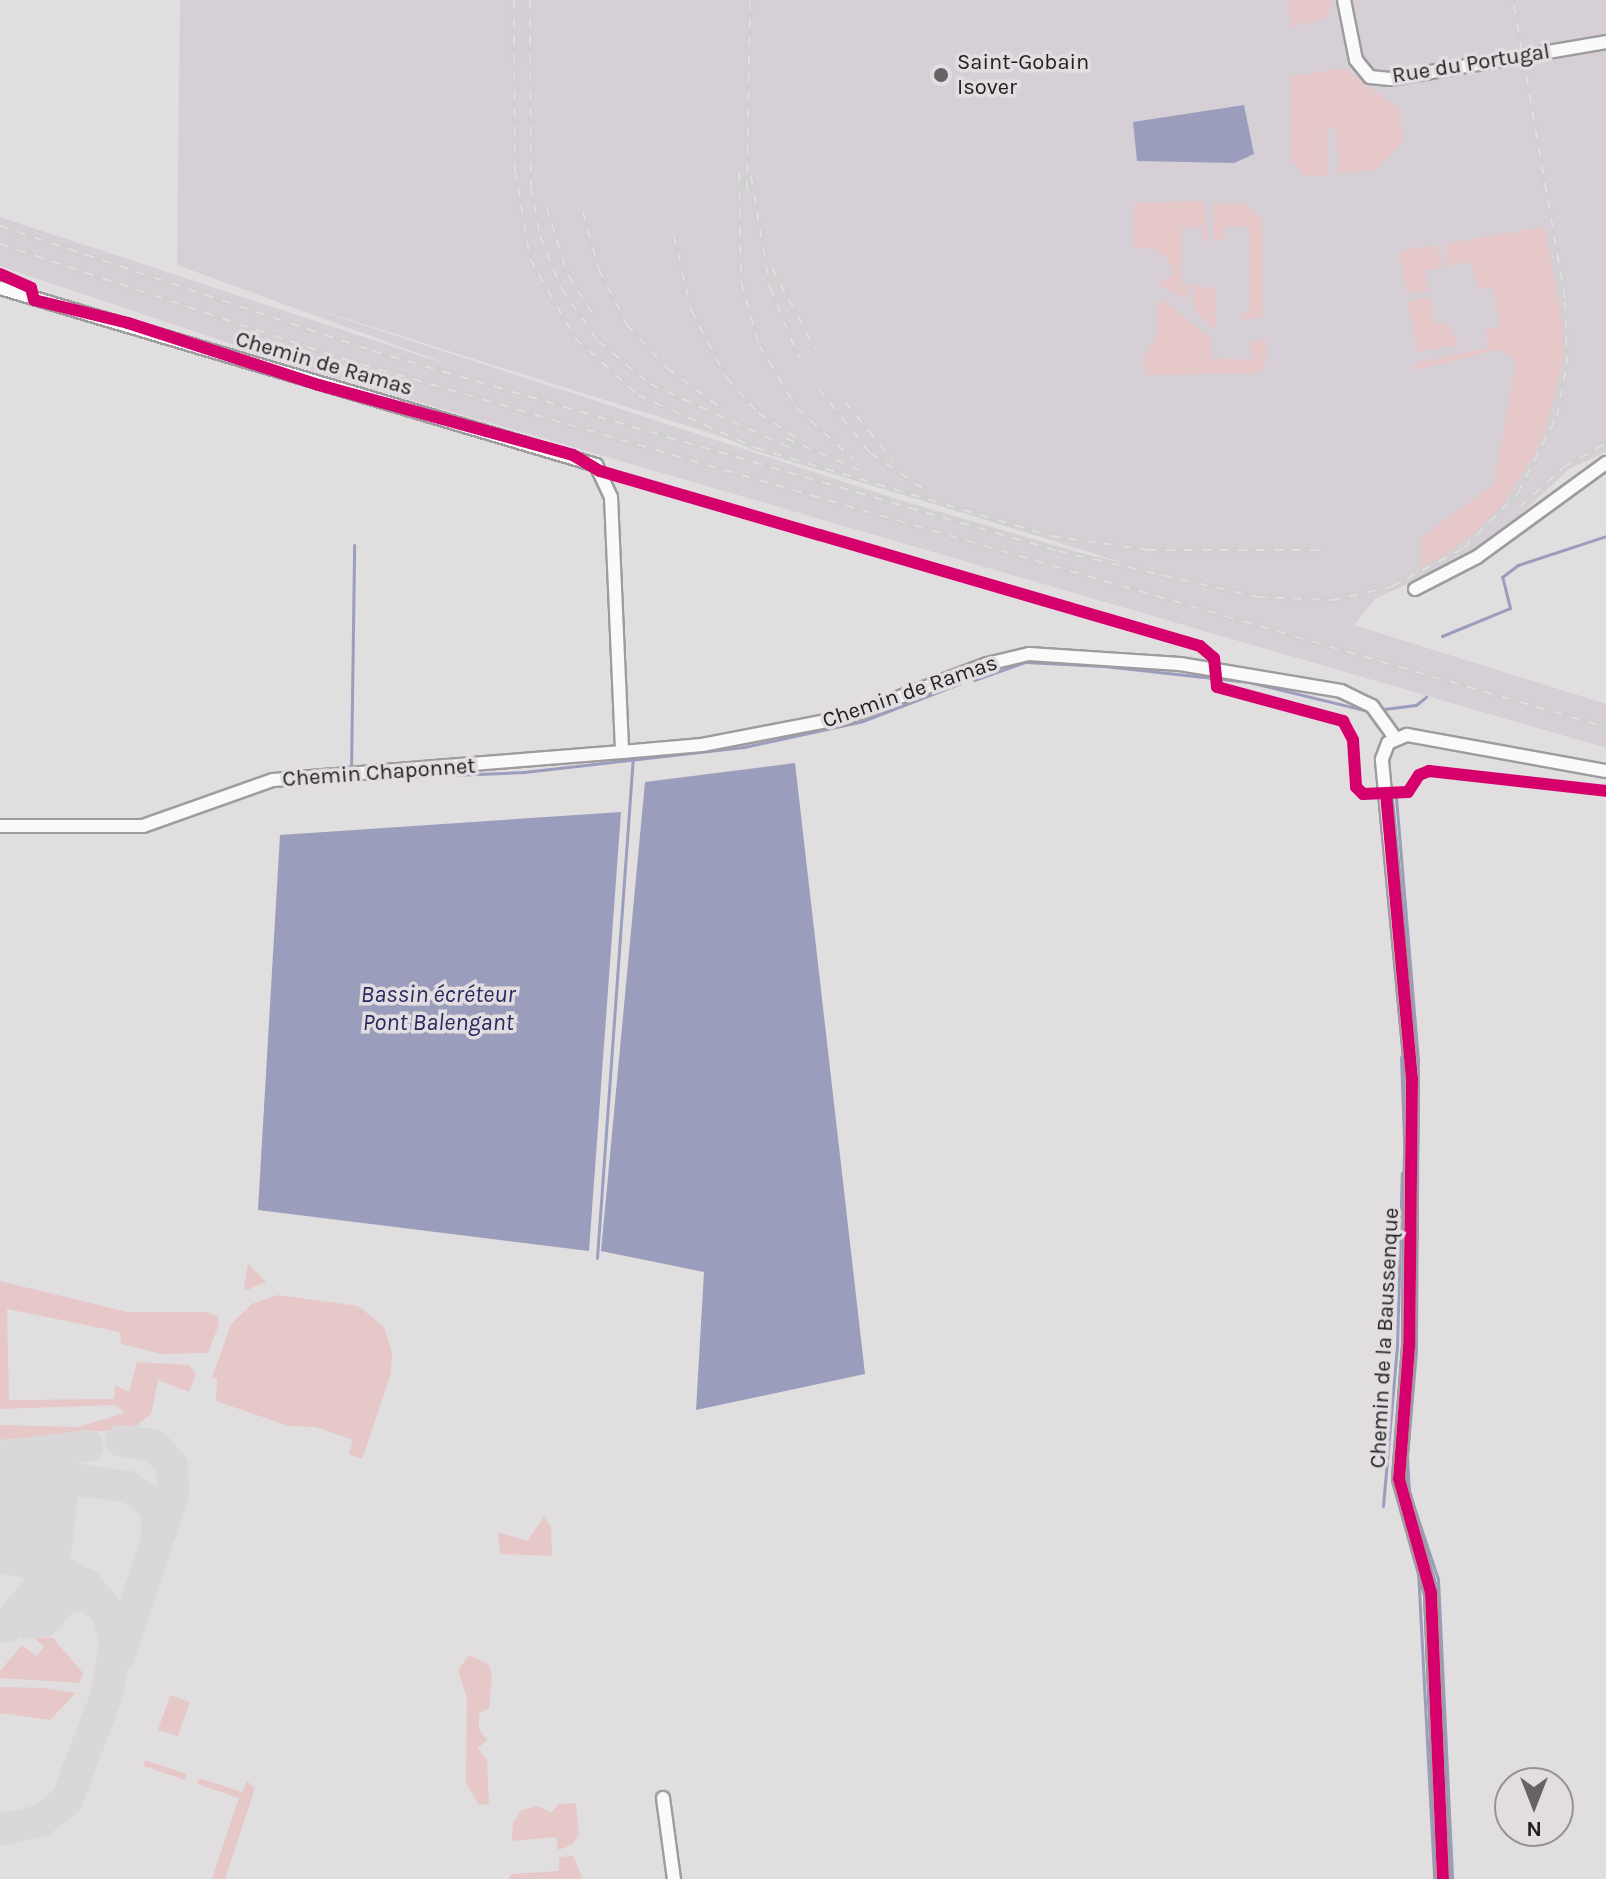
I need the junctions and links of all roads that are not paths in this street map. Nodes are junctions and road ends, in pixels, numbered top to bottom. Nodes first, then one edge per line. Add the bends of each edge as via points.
1 (1344, 0) edge
2 (1606, 42) edge
3 (0, 288) edge
4 (1606, 463) edge
5 (1415, 589) dead end
6 (1395, 738) junction
7 (622, 752) junction
8 (1606, 771) edge
9 (0, 826) edge
10 (663, 1798) dead end
11 (674, 1879) edge
12 (1443, 1879) edge

1 - 2 street, Rue du Portugal via 1356,60 1370,77 1390,79
3 - 7 street, Chemin de Ramas via 596,465 611,497
4 - 5 street via 1477,557
6 - 7 street, Chemin de Ramas via 1372,706 1341,691 1180,664 1029,654 987,664 847,717 702,745
6 - 8 street via 1422,737
6 - 12 street, Chemin de la Baussenque via 1382,759 1412,1078 1409,1347 1399,1479 1431,1593
7 - 9 street, Chemin Chaponnet via 273,780 143,826
10 - 11 street

